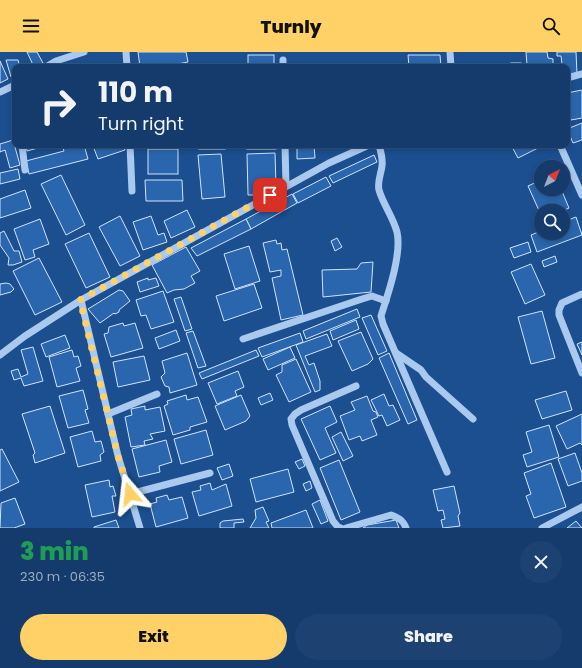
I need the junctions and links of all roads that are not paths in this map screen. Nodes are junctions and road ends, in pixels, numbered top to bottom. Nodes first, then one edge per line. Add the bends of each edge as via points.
1 (84, 52) edge
2 (126, 52) edge
3 (450, 52) edge
4 (51, 64) edge
5 (126, 64) edge
6 (451, 64) edge
7 (582, 74) edge
8 (570, 77) edge
9 (12, 89) edge
10 (0, 92) edge
11 (22, 148) edge
12 (130, 148) edge
13 (285, 148) edge
14 (362, 148) edge
15 (380, 148) edge
16 (561, 148) edge
17 (25, 170) dead end
18 (286, 186) junction
19 (132, 191) dead end
20 (582, 195) edge
21 (582, 294) edge
22 (80, 300) junction
23 (386, 301) junction
24 (244, 339) dead end
25 (396, 353) junction
26 (0, 355) edge
27 (582, 373) edge
28 (356, 386) dead end
29 (157, 394) dead end
30 (108, 414) junction
31 (473, 420) dead end
32 (447, 472) dead end
33 (210, 473) dead end
34 (130, 494) junction
35 (582, 507) edge
36 (140, 528) edge
37 (341, 528) edge
38 (346, 528) edge
39 (406, 528) edge
40 (542, 528) edge

1 - 4 street
2 - 5 street
3 - 6 street
7 - 8 street
9 - 10 street
11 - 17 street
12 - 19 street
13 - 18 street
14 - 18 street
15 - 23 street via 382,165 379,191 398,234 397,257
16 - 20 street
18 - 22 street
21 - 27 street via 562,304 558,310
22 - 26 street
22 - 30 street
23 - 24 street via 372,296
23 - 25 street via 381,316
25 - 31 street via 421,370
25 - 32 street
28 - 37 street via 301,410 291,419 333,521
29 - 30 street
30 - 34 street
33 - 34 street
34 - 36 street
35 - 40 street
38 - 39 street via 391,515 404,522

